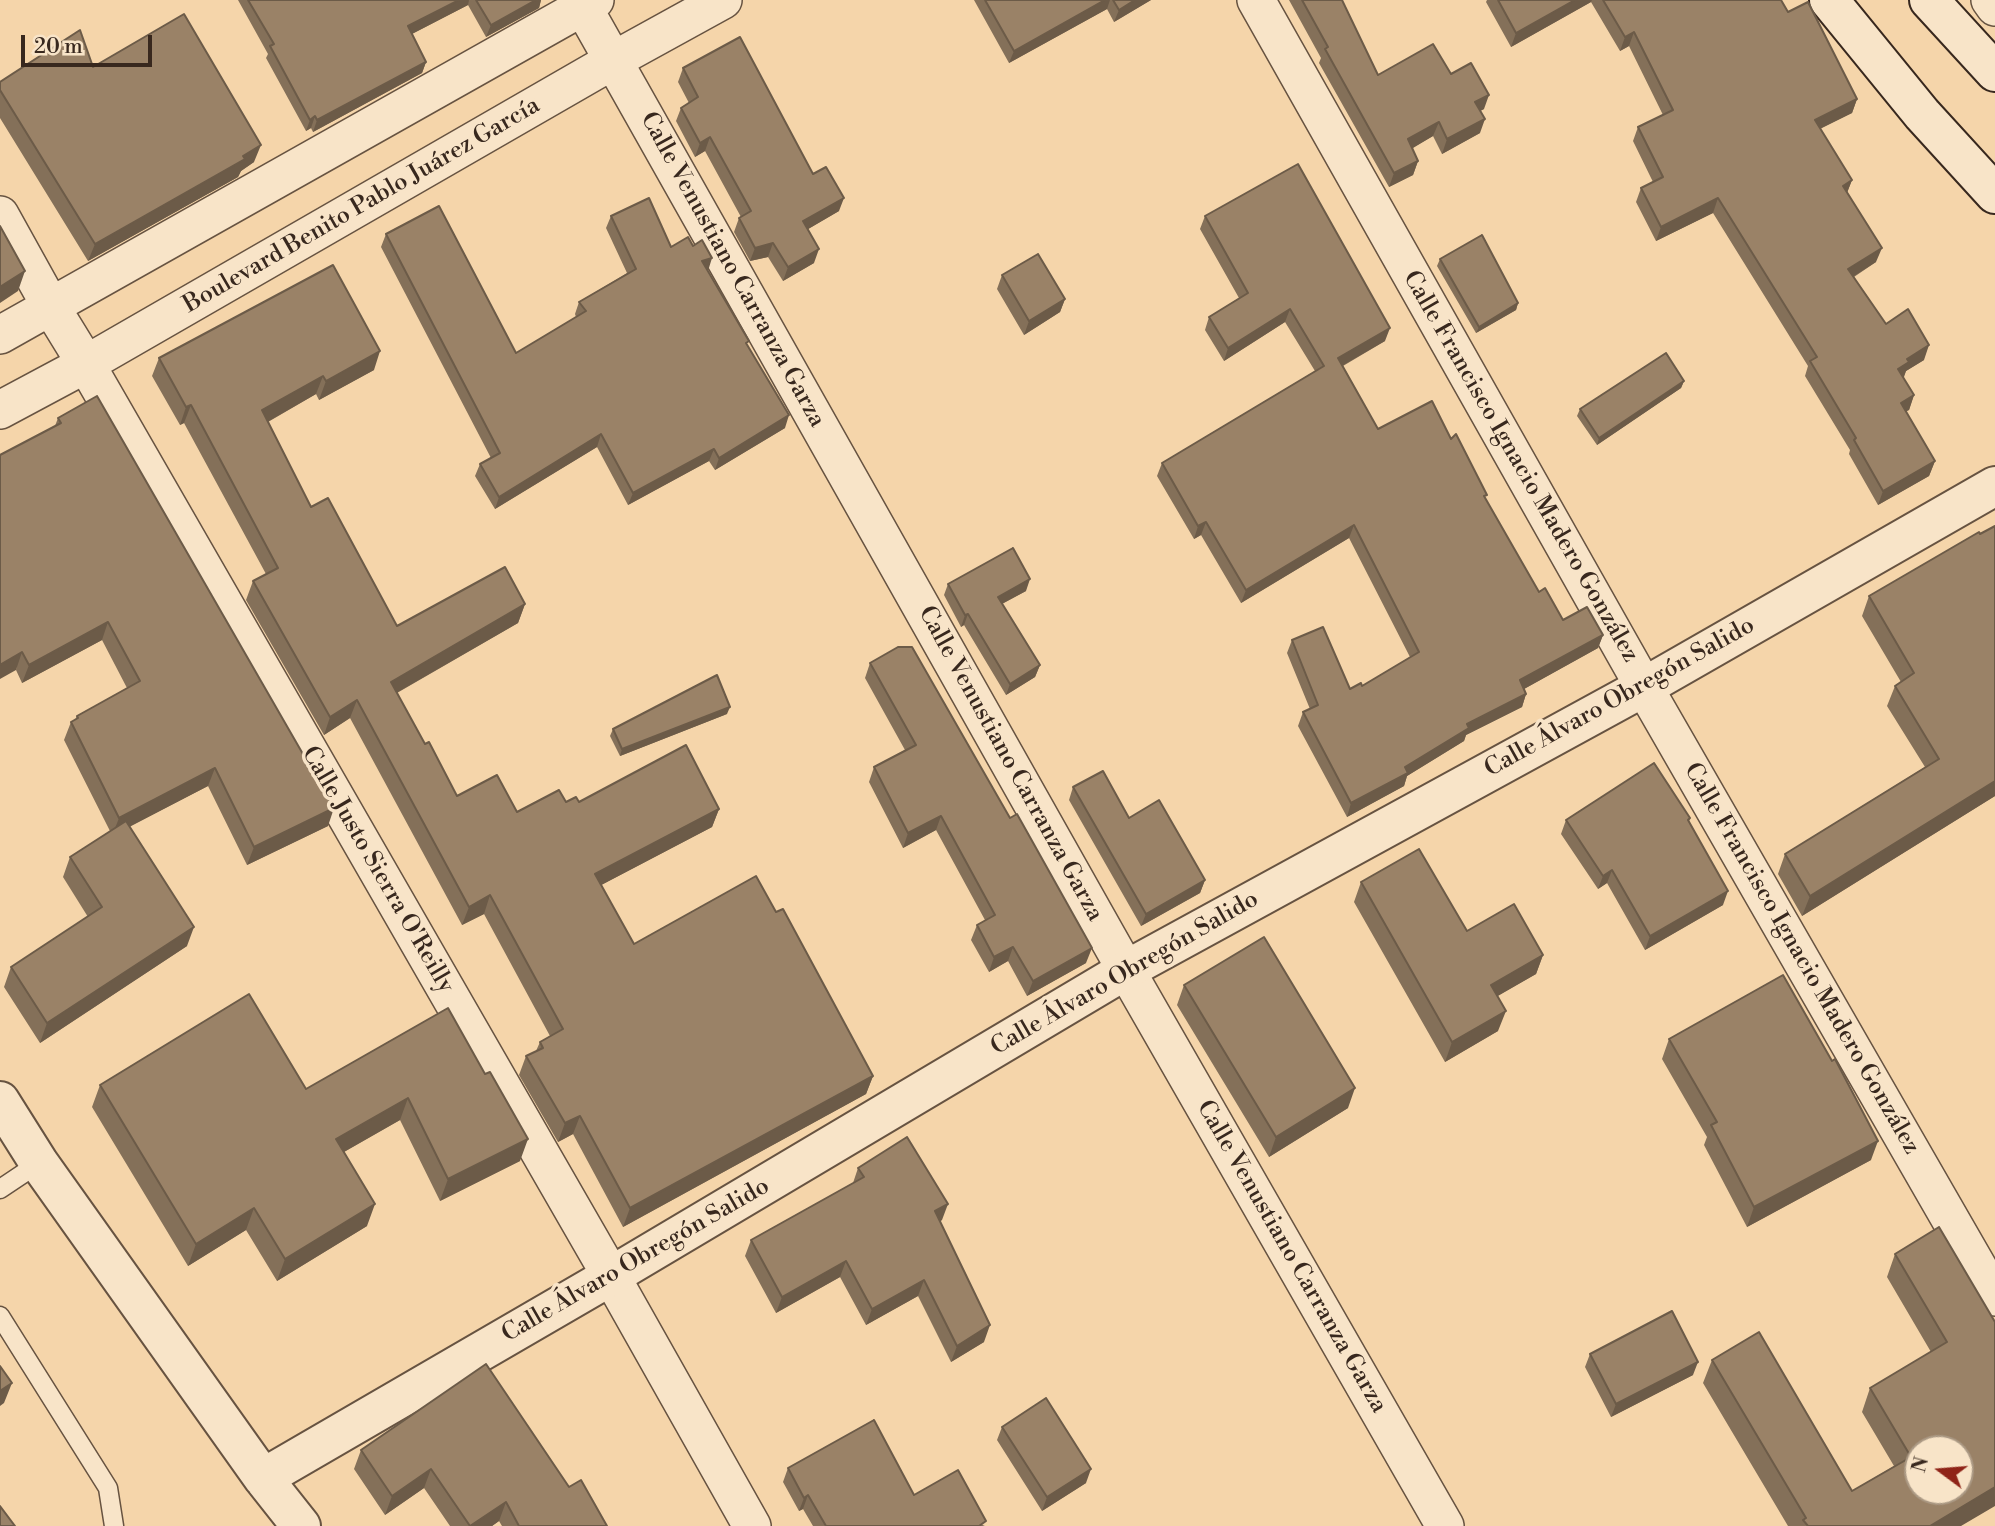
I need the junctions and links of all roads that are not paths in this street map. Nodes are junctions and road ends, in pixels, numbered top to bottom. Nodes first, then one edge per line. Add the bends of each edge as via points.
1 (723, 0) edge
2 (1256, 0) edge
3 (1829, 0) edge
4 (1990, 0) edge
5 (585, 2) edge
6 (1933, 4) edge
7 (1995, 7) edge
8 (614, 61) junction
9 (1995, 72) edge
10 (1995, 194) edge
11 (0, 215) edge
12 (51, 307) junction
13 (0, 335) edge
14 (86, 364) junction
15 (0, 410) edge
16 (1995, 485) edge
17 (1644, 687) junction
18 (1126, 970) junction
19 (0, 1101) edge
20 (38, 1163) junction
21 (0, 1189) edge
22 (611, 1276) junction
23 (1995, 1297) edge
24 (0, 1317) edge
25 (263, 1478) junction
26 (114, 1526) edge
27 (301, 1526) edge
28 (752, 1526) edge
29 (1445, 1526) edge

1 - 8 street, Boulevard Benito Pablo Juárez García
2 - 17 street, Calle Francisco Ignacio Madero González
3 - 10 street
4 - 7 street
5 - 8 street, Calle Venustiano Carranza Garza
5 - 12 street
6 - 9 street
8 - 14 street, Boulevard Benito Pablo Juárez García
8 - 18 street, Calle Venustiano Carranza Garza
11 - 12 street, Calle Justo Sierra O'Reilly
12 - 13 street
12 - 14 street, Calle Justo Sierra O'Reilly
14 - 15 street, Boulevard Benito Pablo Juárez García
14 - 22 street, Calle Justo Sierra O'Reilly
16 - 17 street, Calle Álvaro Obregón Salido
17 - 18 street, Calle Álvaro Obregón Salido
17 - 23 street, Calle Francisco Ignacio Madero González
18 - 22 street, Calle Álvaro Obregón Salido
18 - 29 street, Calle Venustiano Carranza Garza
19 - 20 street
20 - 21 lane
20 - 25 street
22 - 25 street, Calle Álvaro Obregón Salido
22 - 28 street, Calle Justo Sierra O'Reilly
24 - 26 lane via 108,1488
25 - 27 street

